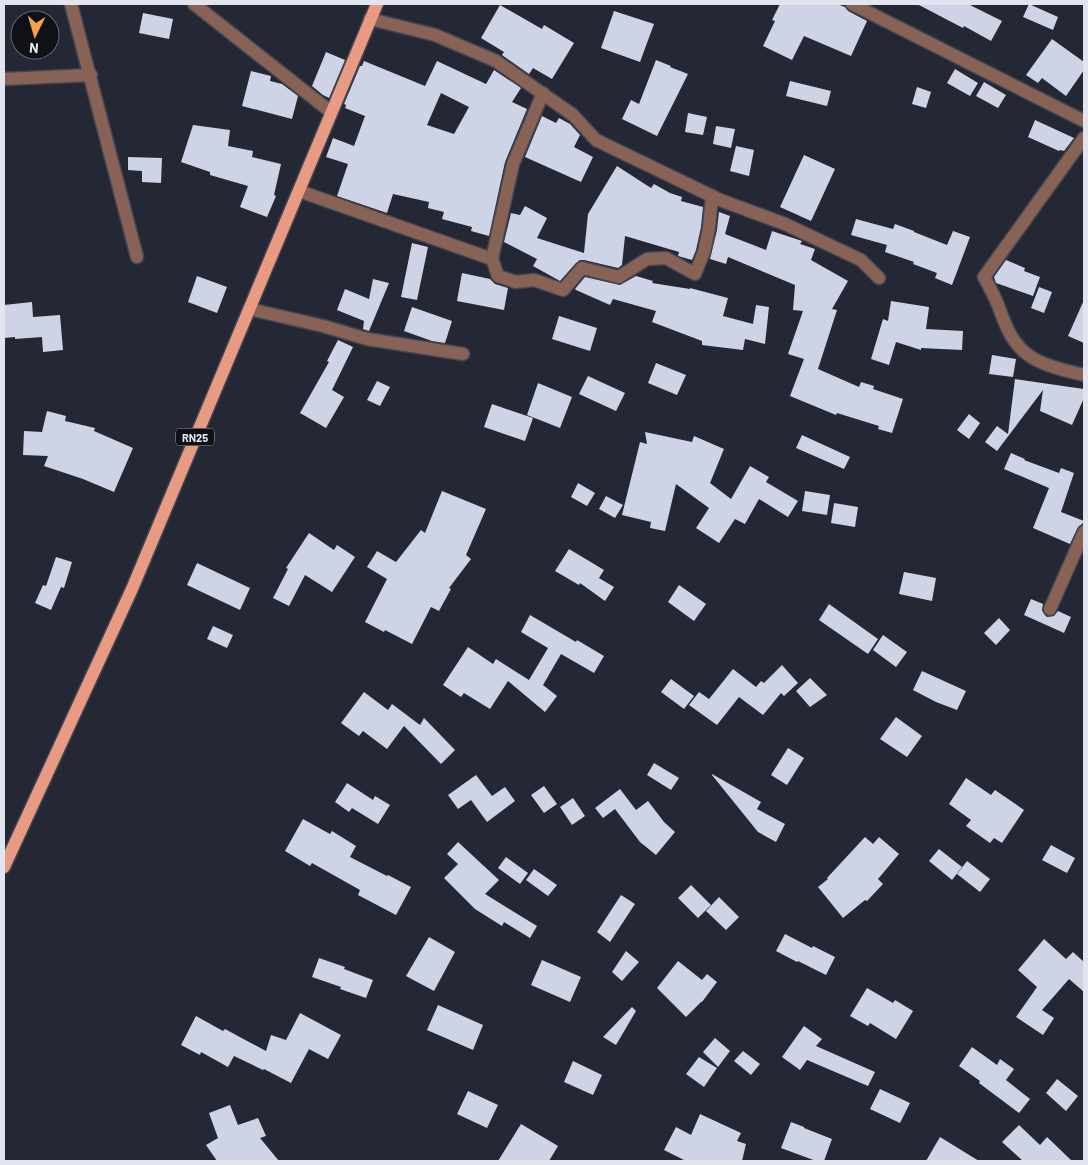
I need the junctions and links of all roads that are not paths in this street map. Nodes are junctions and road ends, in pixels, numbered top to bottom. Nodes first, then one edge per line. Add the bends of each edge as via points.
1 (71, 4) edge
2 (194, 4) edge
3 (377, 4) edge
4 (852, 4) edge
5 (370, 19) junction
6 (90, 75) junction
7 (4, 79) edge
8 (543, 93) junction
9 (331, 112) junction
10 (1084, 121) edge
11 (1084, 138) edge
12 (299, 191) junction
13 (712, 196) junction
14 (136, 258) dead end
15 (492, 258) junction
16 (879, 278) dead end
17 (249, 309) junction
18 (463, 354) dead end
19 (1084, 376) edge
20 (1084, 532) edge
21 (1050, 610) dead end
22 (4, 867) edge

1 - 6 street
2 - 9 street
3 - 5 main road, RN25
4 - 10 street
5 - 8 street via 435,35 496,61
5 - 9 main road, RN25
6 - 7 street
6 - 14 street
8 - 13 street via 573,115 596,140
8 - 15 street via 513,164
9 - 12 main road, RN25
11 - 19 street via 984,277 1007,329 1027,354 1050,366
12 - 15 street
12 - 17 main road, RN25
13 - 15 street via 704,252 694,274 666,258 647,259 619,277 582,268 563,290 534,280 516,282 498,276
13 - 16 street via 786,224 861,260
17 - 18 street via 367,339
17 - 22 main road, RN25 via 132,589
20 - 21 street

